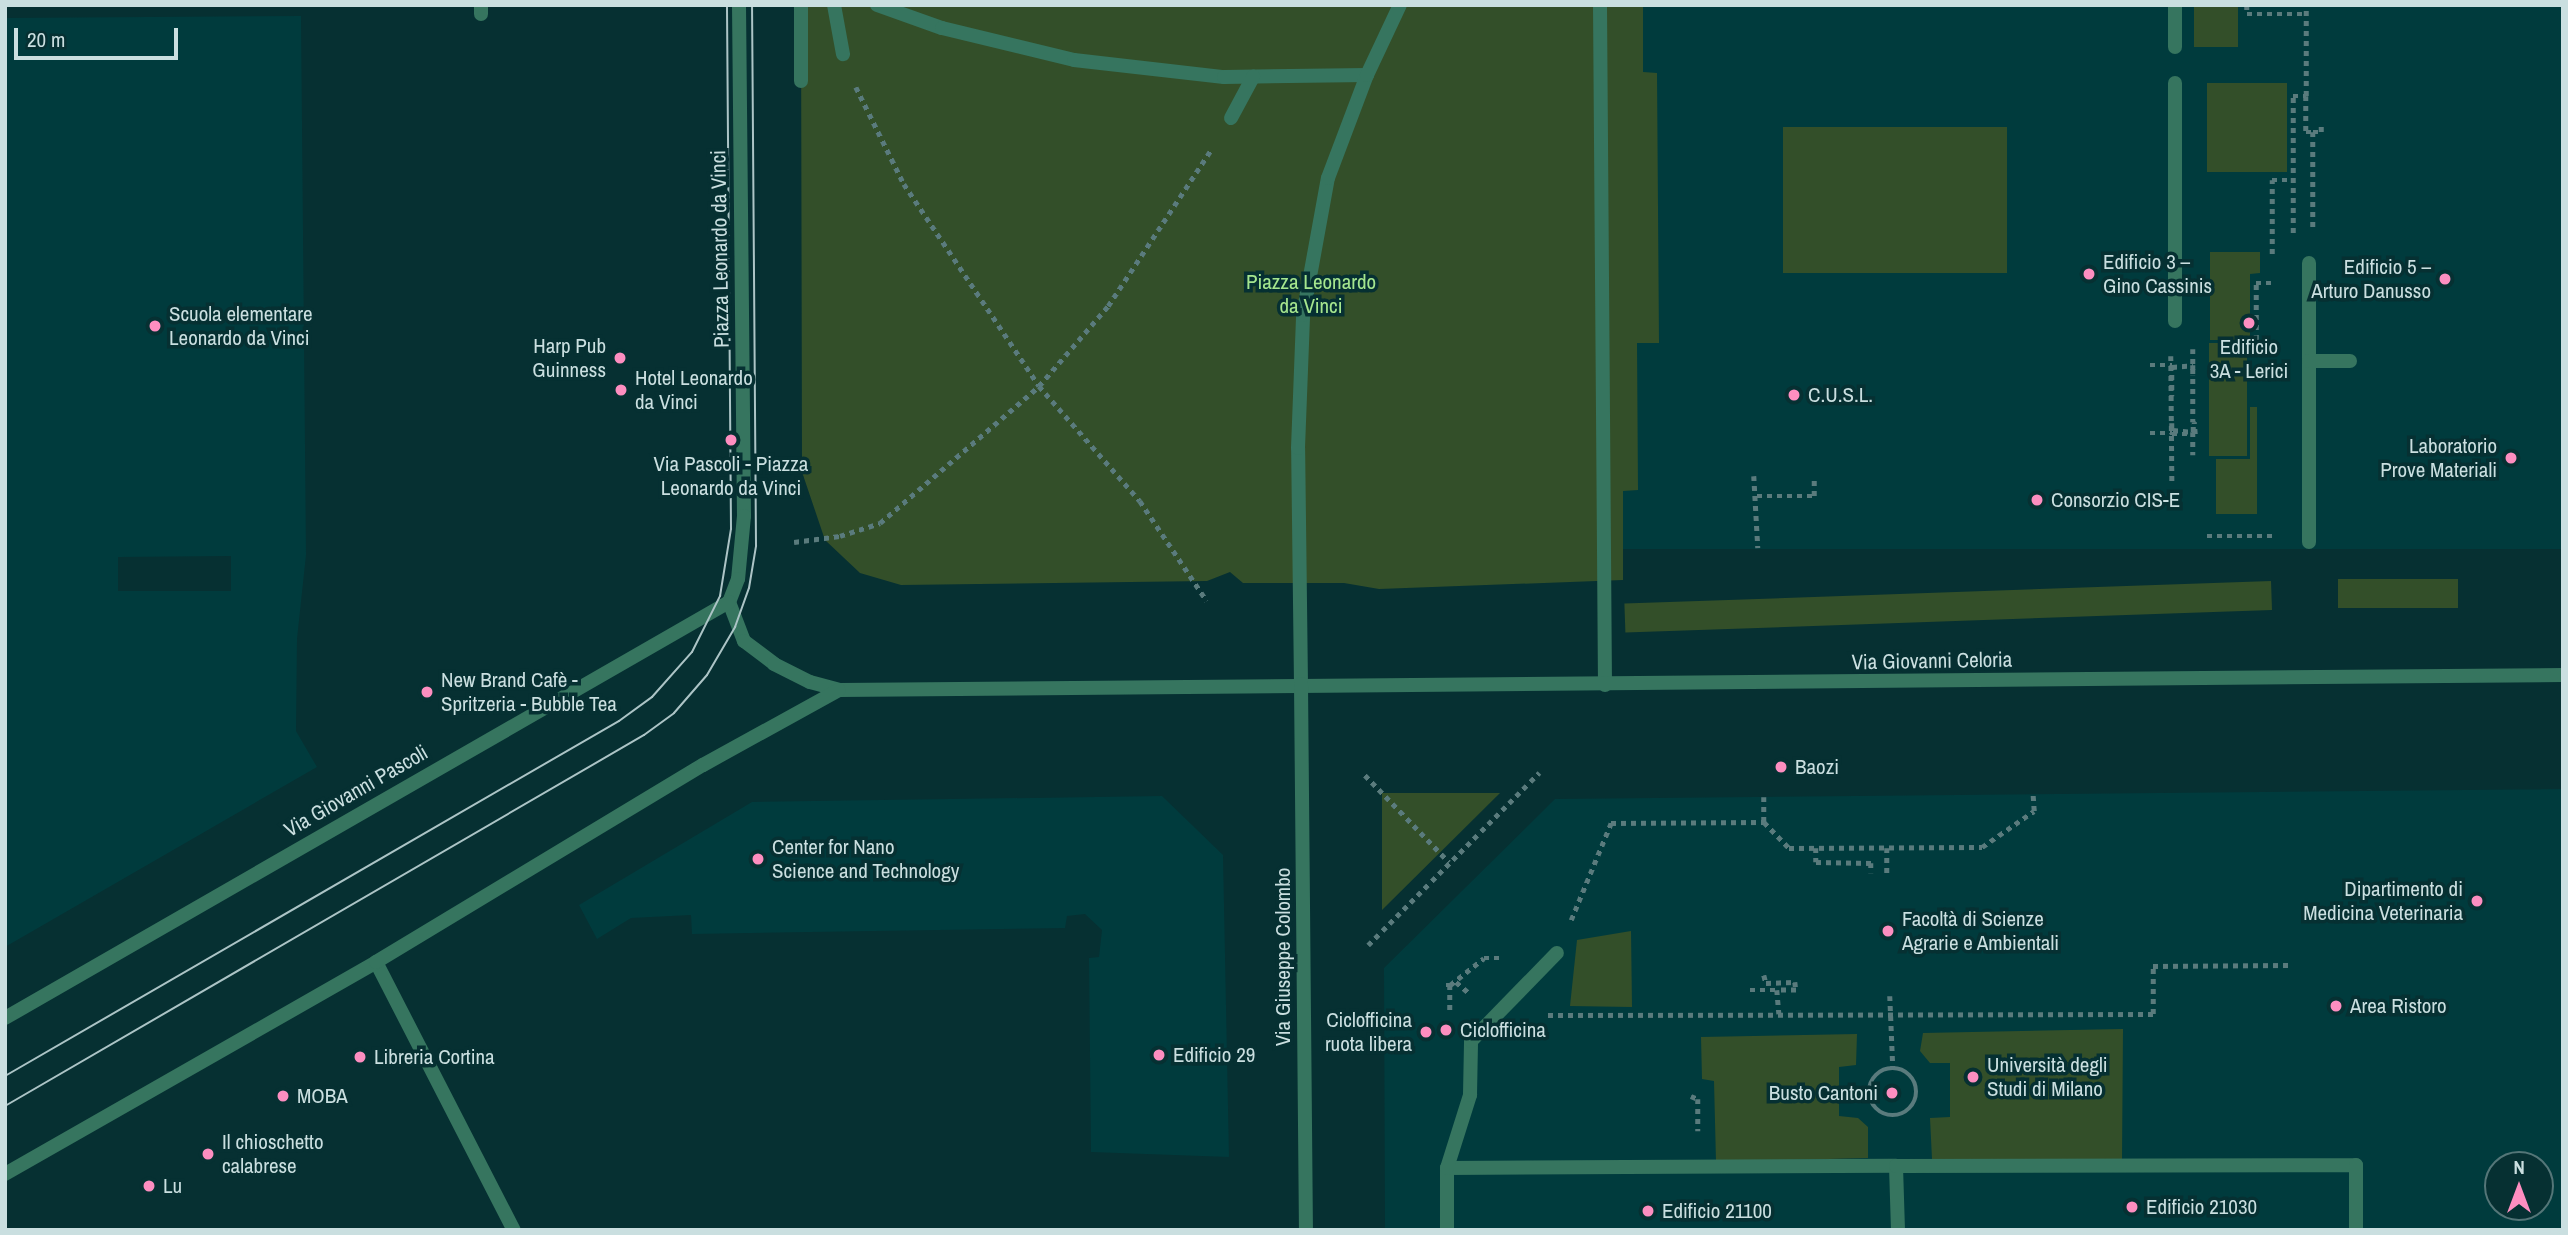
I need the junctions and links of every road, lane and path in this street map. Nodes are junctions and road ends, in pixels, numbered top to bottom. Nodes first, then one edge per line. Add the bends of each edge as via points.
1 (739, 5) edge
2 (801, 5) edge
3 (834, 5) edge
4 (877, 5) edge
5 (1400, 5) edge
6 (1600, 5) edge
7 (2175, 5) edge
8 (2247, 5) edge
9 (2306, 5) edge
10 (2306, 14) junction
11 (2175, 47) dead end
12 (843, 54) joint
13 (1367, 75) junction
14 (1253, 78) junction
15 (801, 81) dead end
16 (2175, 83) dead end
17 (2306, 96) junction
18 (1231, 118) joint
19 (2321, 122) dead end
20 (2313, 132) junction
21 (2293, 180) junction
22 (2313, 239) dead end
23 (2286, 241) dead end
24 (2272, 247) dead end
25 (2309, 263) dead end
26 (2272, 283) dead end
27 (2175, 321) joint
28 (2256, 340) dead end
29 (2309, 361) junction
30 (2350, 361) dead end
31 (2193, 363) junction
32 (2150, 365) dead end
33 (1039, 386) junction
34 (2193, 386) junction
35 (2172, 397) junction
36 (2193, 422) junction
37 (2173, 423) junction
38 (2193, 432) junction
39 (2150, 433) dead end
40 (2172, 433) junction
41 (2193, 455) dead end
42 (1754, 476) dead end
43 (1814, 476) dead end
44 (2172, 483) dead end
45 (1757, 496) junction
46 (2207, 536) dead end
47 (2309, 539) joint
48 (794, 542) dead end
49 (1758, 548) dead end
50 (729, 601) junction
51 (1207, 601) dead end
52 (2563, 675) edge
53 (1301, 684) junction
54 (1605, 685) junction
55 (839, 690) junction
56 (1539, 773) dead end
57 (1365, 775) dead end
58 (2033, 795) dead end
59 (1764, 797) dead end
60 (1764, 822) junction
61 (1816, 848) junction
62 (1887, 848) junction
63 (1450, 862) junction
64 (1871, 873) dead end
65 (1887, 873) dead end
66 (1367, 945) dead end
67 (1557, 953) joint
68 (376, 962) junction
69 (2288, 965) dead end
70 (1764, 975) dead end
71 (1456, 982) dead end
72 (1450, 985) dead end
73 (1750, 990) dead end
74 (1777, 990) junction
75 (1890, 996) dead end
76 (1779, 1014) junction
77 (1891, 1014) junction
78 (1494, 1015) junction
79 (5, 1018) edge
80 (1893, 1068) junction
81 (1691, 1096) dead end
82 (1698, 1099) dead end
83 (1896, 1166) junction
84 (1447, 1168) junction
85 (5, 1174) edge
86 (514, 1230) edge
87 (1306, 1230) edge
88 (1447, 1230) edge
89 (1898, 1230) edge
90 (2356, 1230) edge

1 - 50 street, Piazza Leonardo da Vinci via 744,516 738,579
2 - 15 street
3 - 12 street
4 - 14 street via 942,28 1074,60
5 - 13 street
6 - 54 street
7 - 11 street
8 - 10 path via 2247,14
9 - 10 path
10 - 17 path
12 - 33 path via 866,115 904,184
13 - 14 street
13 - 53 street via 1328,178 1303,315 1298,447
14 - 18 street
16 - 27 street
17 - 20 path via 2306,132
17 - 21 path via 2293,96
18 - 33 path via 1155,241 1108,306
19 - 20 path via 2321,132
20 - 22 path
21 - 23 path via 2293,241
21 - 24 path via 2272,180
25 - 29 street
26 - 28 path via 2256,283
27 - 44 path via 2171,321
29 - 30 street
29 - 47 street
31 - 34 path, bridge
31 - 35 path, bridge via 2172,365
31 - 36 path
31 - 37 path, bridge via 2173,365
32 - 35 path, bridge via 2172,365
33 - 48 path via 880,523 840,536
33 - 51 path via 1140,501
34 - 35 path, bridge via 2195,434 2172,434
34 - 36 path
35 - 37 path
36 - 38 path, bridge
36 - 40 path, bridge via 2194,433
37 - 38 path, bridge via 2173,432
37 - 40 path, bridge
38 - 41 path
39 - 40 path, bridge
42 - 45 path
43 - 45 path via 1814,496
45 - 49 path
46 - 47 path
50 - 55 street via 735,627 758,653 810,682
50 - 79 street, Via Giovanni Pascoli
52 - 54 street, Via Giovanni Celoria
53 - 54 street, Via Giovanni Celoria
53 - 55 street
53 - 87 street, Via Giuseppe Colombo
55 - 68 street via 703,765
56 - 63 path
57 - 63 path
58 - 62 path via 2034,811 1982,847
59 - 60 path
60 - 61 path via 1789,848
60 - 67 path via 1611,823
61 - 62 path
61 - 64 path via 1816,862 1871,863
62 - 65 path
63 - 66 path
67 - 78 street
68 - 85 street
68 - 86 street
69 - 77 path via 2153,966 2153,1013
70 - 74 path via 1766,982 1795,982 1796,990
71 - 72 path
73 - 74 path
74 - 76 path
75 - 77 path
76 - 77 path
76 - 78 path
77 - 80 path
78 - 84 street via 1471,1041 1470,1095
80 - 80 path via 1881,1071 1868,1093 1872,1105 1895,1116 1915,1102 1917,1089 1913,1078
81 - 82 path
83 - 84 street
83 - 89 street
83 - 90 street via 2356,1165
84 - 88 street

